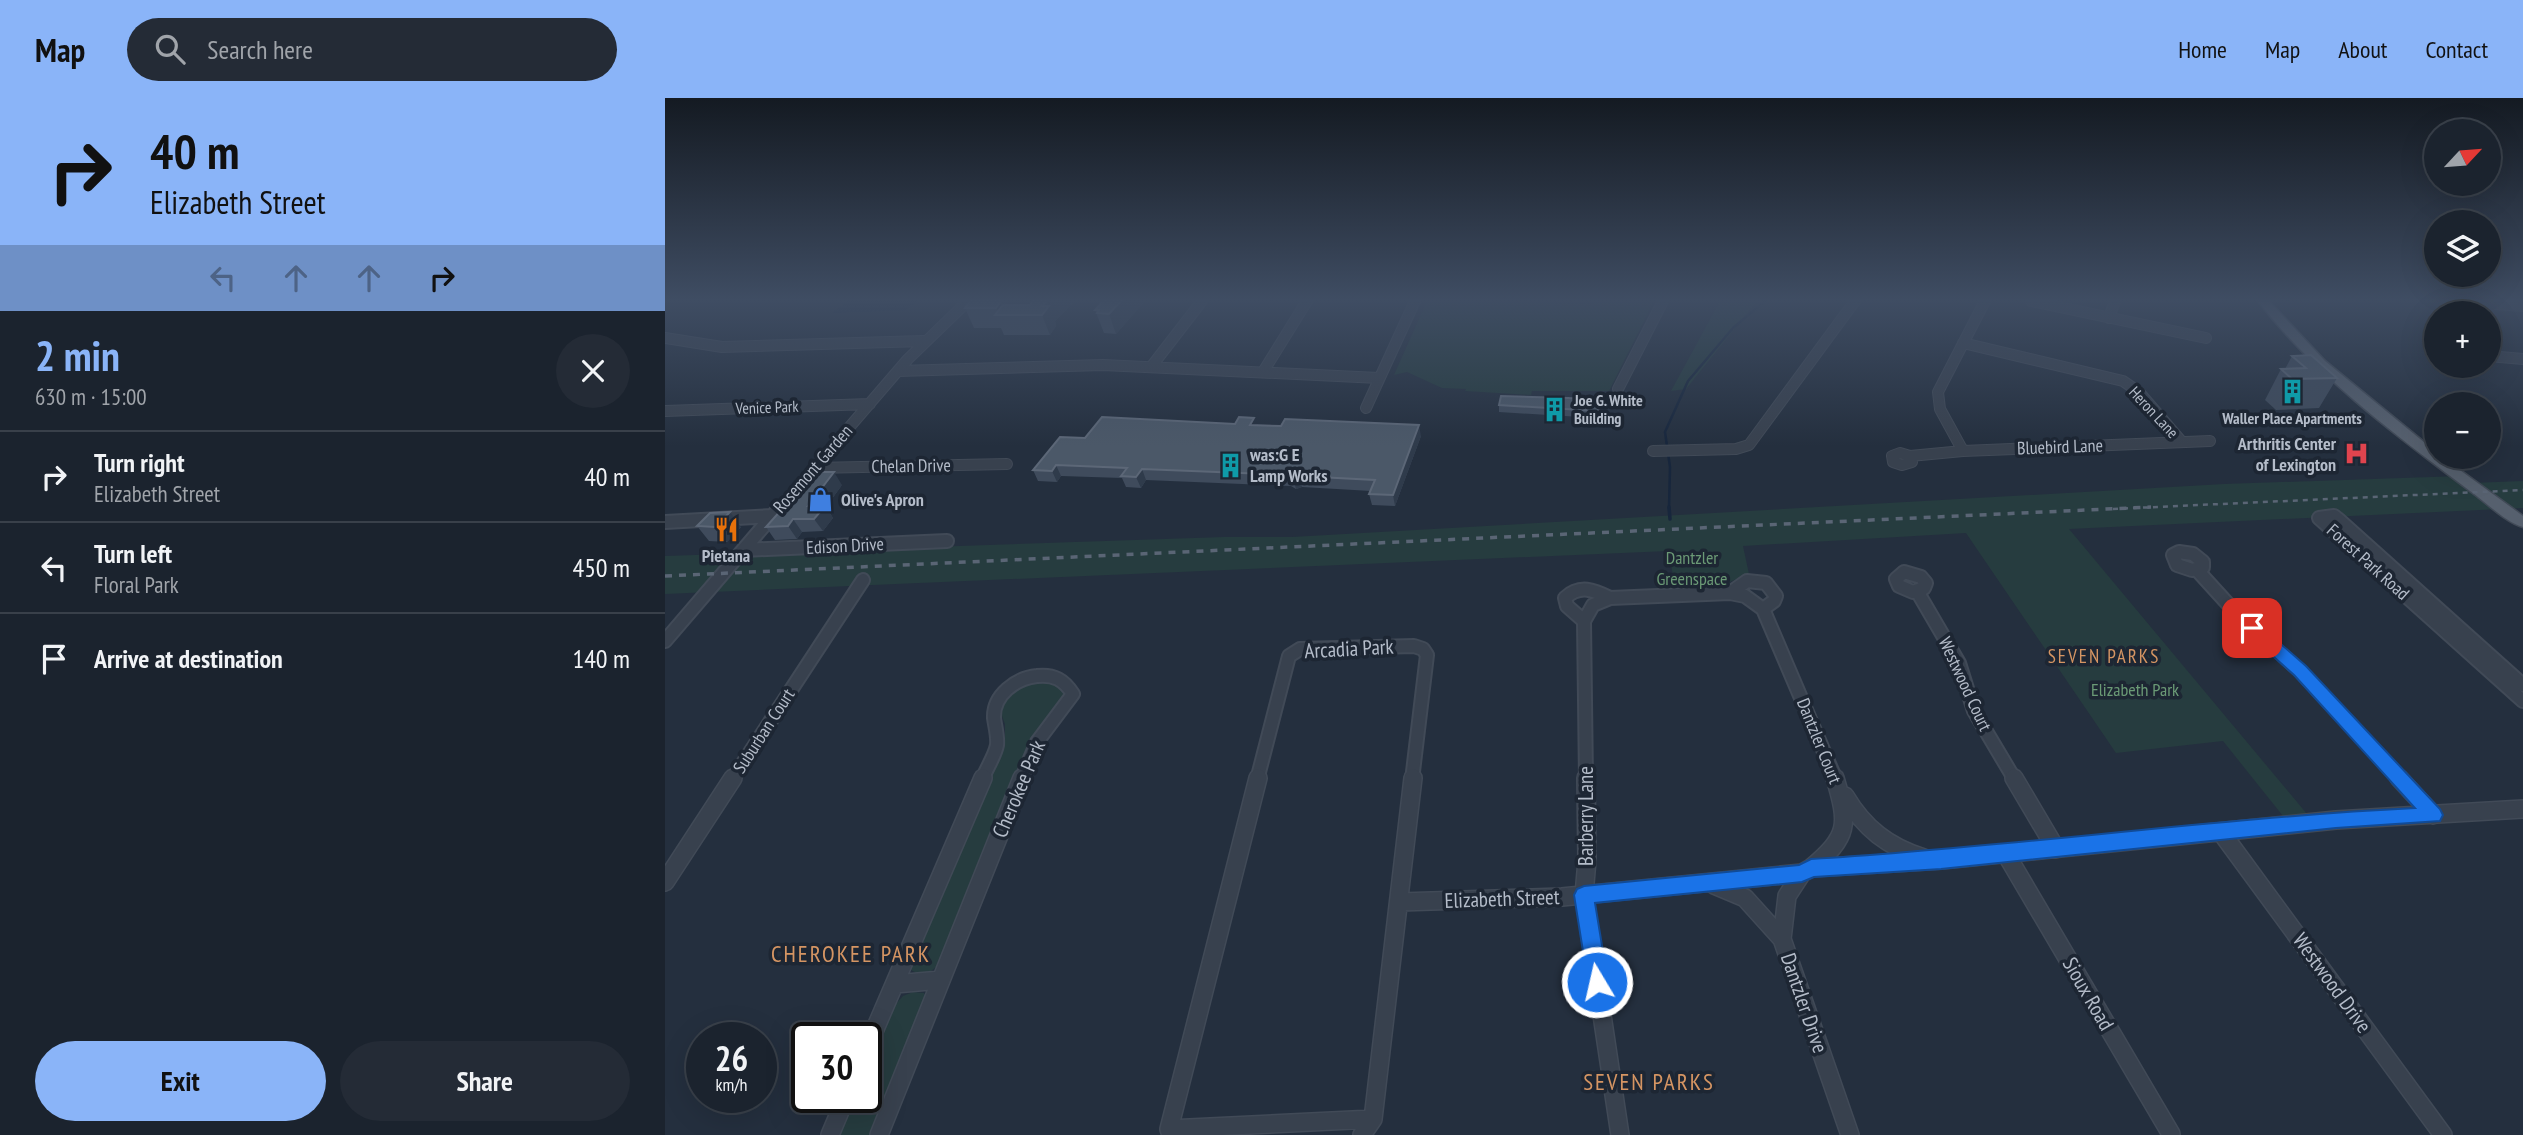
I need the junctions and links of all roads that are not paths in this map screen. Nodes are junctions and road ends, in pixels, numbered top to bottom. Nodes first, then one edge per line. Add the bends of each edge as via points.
1 (917, 349) edge
2 (1165, 349) edge
3 (1277, 349) edge
4 (1392, 349) edge
5 (1638, 349) edge
6 (1819, 349) edge
7 (1959, 349) edge
8 (1990, 349) edge
9 (2307, 349) edge
10 (2501, 357) edge
11 (2523, 359) edge
12 (1151, 367) junction
13 (898, 371) junction
14 (1263, 372) junction
15 (1379, 377) junction
16 (1618, 389) dead end
17 (870, 404) junction
18 (1366, 408) dead end
19 (665, 411) edge
20 (2210, 441) dead end
21 (2182, 442) junction
22 (1663, 451) dead end
23 (1963, 451) junction
24 (1910, 456) dead end
25 (1007, 464) dead end
26 (814, 468) junction
27 (772, 516) junction
28 (665, 522) edge
29 (2523, 523) edge
30 (947, 541) dead end
31 (743, 550) junction
32 (2197, 570) dead end
33 (863, 580) dead end
34 (1917, 592) dead end
35 (1730, 593) junction
36 (1610, 598) junction
37 (1763, 609) junction
38 (1584, 621) junction
39 (2463, 632) junction
40 (2448, 634) junction
41 (665, 641) edge
42 (2523, 685) edge
43 (2523, 701) edge
44 (1834, 774) junction
45 (2523, 809) edge
46 (2433, 815) junction
47 (2221, 832) junction
48 (2056, 849) junction
49 (2006, 854) junction
50 (1934, 861) junction
51 (1807, 871) junction
52 (665, 882) edge
53 (1696, 882) junction
54 (1584, 895) junction
55 (1400, 902) junction
56 (1782, 939) junction
57 (941, 980) junction
58 (895, 984) junction
59 (878, 1022) edge
60 (839, 1113) edge
61 (1373, 1119) junction
62 (1170, 1132) edge
63 (2171, 1134) edge
64 (829, 1135) edge
65 (879, 1135) edge
66 (1361, 1135) edge
67 (1620, 1135) edge
68 (1850, 1135) edge
69 (2443, 1135) edge

1 - 13 street, Rosemont Garden
2 - 12 street
3 - 14 street
4 - 15 street
5 - 16 street
6 - 22 street via 1749,445
7 - 23 street via 1937,400
8 - 21 street, Heron Lane via 2123,381 2139,392
9 - 29 main road via 2386,420
10 - 11 street
12 - 13 street via 1077,364
12 - 14 street
13 - 17 street, Rosemont Garden
14 - 15 street
15 - 18 street
17 - 19 street, Venice Park
17 - 26 street, Rosemont Garden
20 - 21 street, Bluebird Lane
21 - 23 street, Bluebird Lane
23 - 24 street, Bluebird Lane
25 - 26 street, Chelan Drive
26 - 27 street, Rosemont Garden
27 - 28 street
27 - 31 street, Rosemont Garden
30 - 31 street, Edison Drive
31 - 41 street, Rosemont Garden
32 - 46 street via 2300,671
33 - 52 street, Suburban Court
34 - 48 street, Westwood Court via 1959,663 1974,711
35 - 36 street
35 - 37 street via 1745,596
35 - 37 street via 1749,579 1766,583 1776,596
36 - 38 street via 1593,605
36 - 38 street via 1594,589 1570,592 1565,597 1567,606
37 - 44 street, Dantzler Court
38 - 54 street, Barberry Lane
39 - 40 street
39 - 40 street, Forest Park Road via 2334,516 2319,518
39 - 42 street, Forest Park Road
40 - 43 street, Forest Park Road
44 - 50 street via 1859,819 1877,837 1899,852
44 - 51 street, Dantzler Court via 1845,812 1842,832 1832,849
45 - 46 street, Elizabeth Street
46 - 47 street, Elizabeth Street
47 - 48 street, Elizabeth Street
47 - 69 street, Westwood Drive
48 - 49 street, Elizabeth Street
49 - 50 street, Elizabeth Street
49 - 63 street, Sioux Road
50 - 51 street, Elizabeth Street
51 - 53 street, Elizabeth Street
51 - 56 street, Dantzler Drive via 1793,883 1782,906
53 - 54 street, Elizabeth Street
53 - 56 street via 1726,887 1747,897
54 - 55 street, Elizabeth Street
54 - 67 street, Barberry Lane
55 - 61 street, Arcadia Park
55 - 62 street, Arcadia Park via 1427,655 1414,646 1296,650 1287,659
56 - 68 street, Dantzler Drive
57 - 58 street
57 - 58 street, Cherokee Park via 1039,736 1068,707 1073,694 1069,683 1059,676 1030,677 1003,693 996,705 997,745
57 - 65 street, Cherokee Park
58 - 59 street, Cherokee Park
60 - 64 street
61 - 62 street, Arcadia Park
61 - 66 street, Arcadia Park

